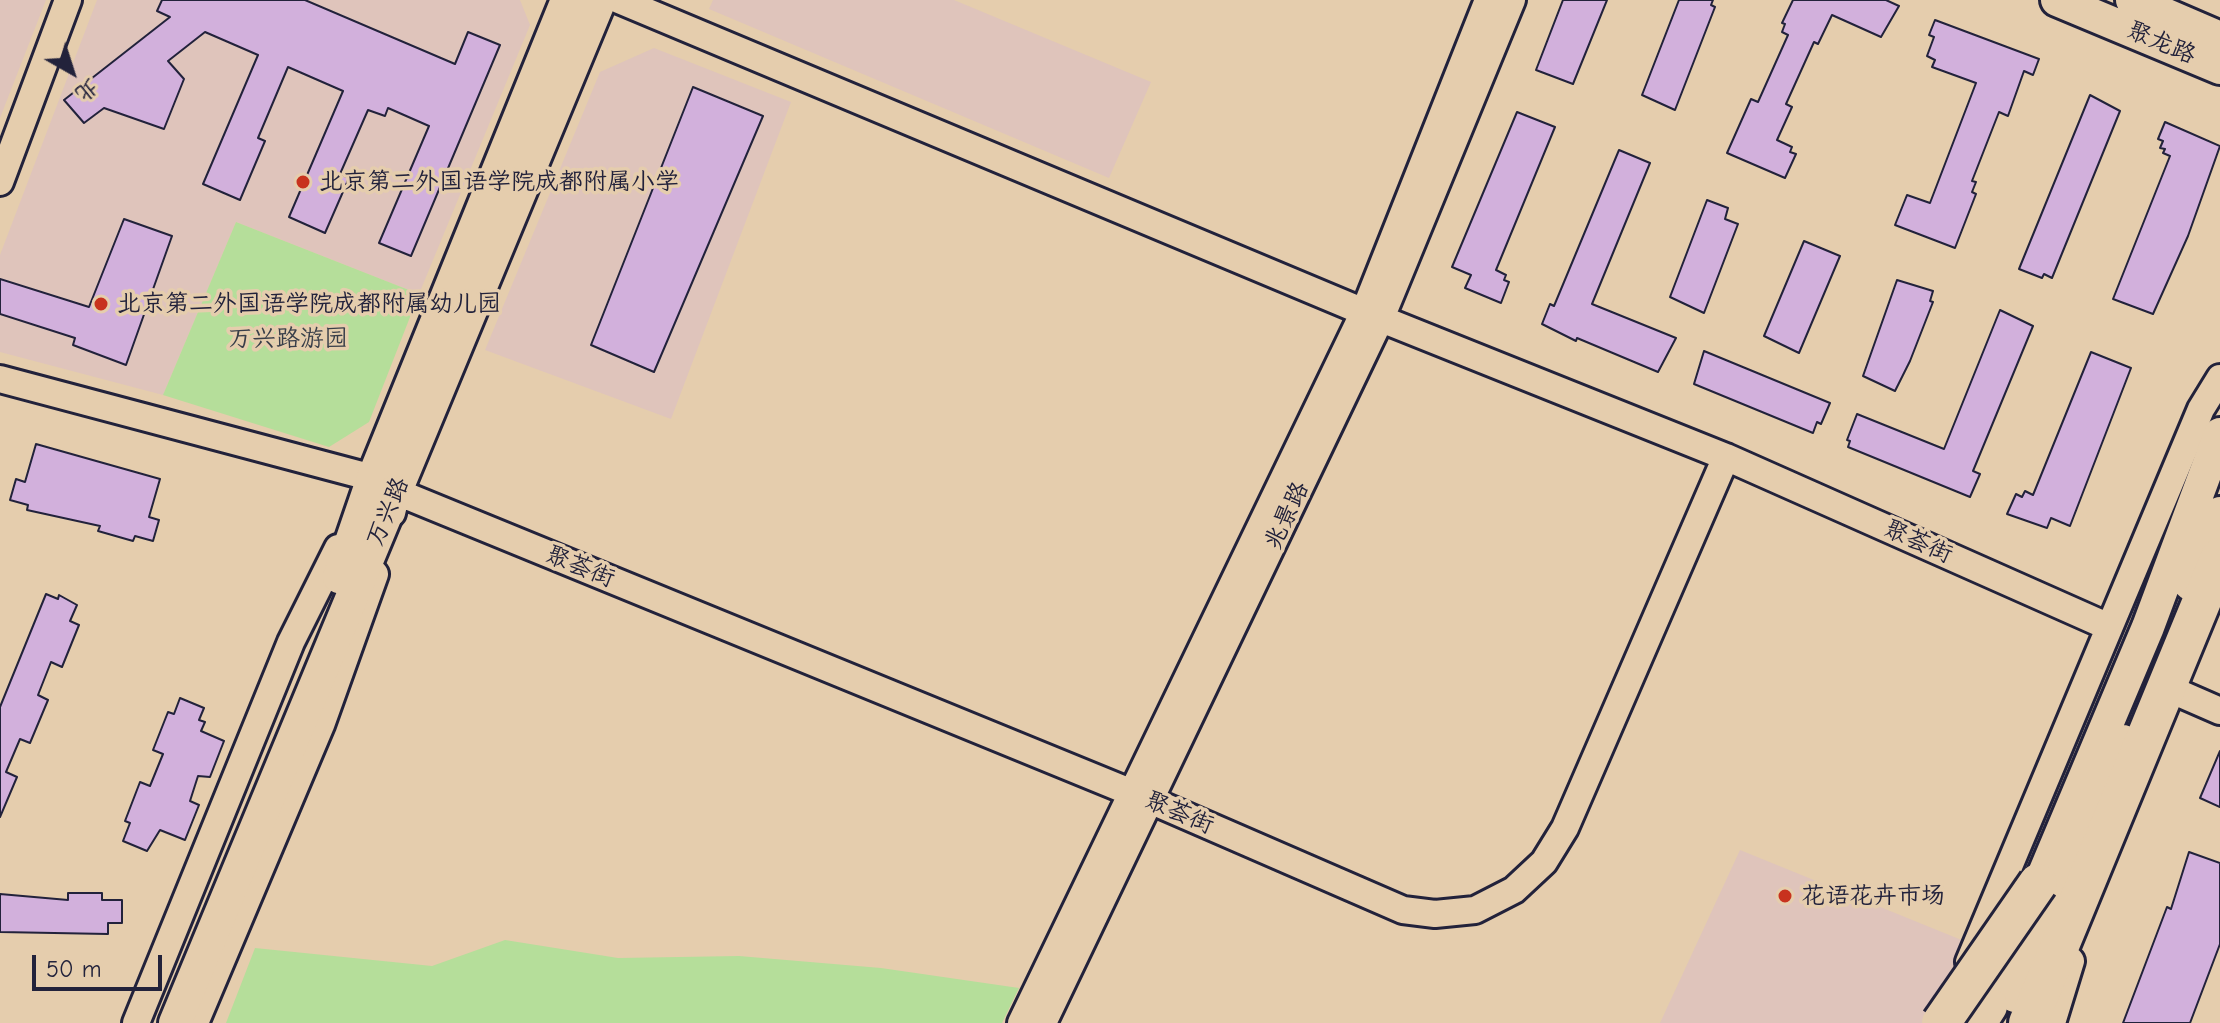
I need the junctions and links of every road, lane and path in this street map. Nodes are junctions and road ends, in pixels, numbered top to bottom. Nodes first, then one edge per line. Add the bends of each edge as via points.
1 (68, 0) edge
2 (567, 0) edge
3 (600, 0) edge
4 (619, 0) edge
5 (1488, 0) edge
6 (1512, 0) edge
7 (2057, 0) edge
8 (2132, 0) edge
9 (2220, 38) edge
10 (2220, 68) edge
11 (0, 182) edge
12 (1373, 315) junction
13 (2220, 378) edge
14 (0, 379) edge
15 (2220, 434) edge
16 (1726, 457) junction
17 (385, 485) junction
18 (2220, 513) edge
19 (2220, 557) edge
20 (2220, 606) edge
21 (2109, 627) junction
22 (2167, 634) junction
23 (2181, 694) junction
24 (2220, 711) edge
25 (260, 788) junction
26 (1142, 797) junction
27 (2038, 883) junction
28 (1987, 1019) edge
29 (136, 1023) edge
30 (156, 1023) edge
31 (175, 1023) edge
32 (195, 1023) edge
33 (1021, 1023) edge
34 (1043, 1023) edge
35 (1942, 1023) edge
36 (2028, 1023) edge
37 (2052, 1023) edge

1 - 11 street
2 - 17 main road
3 - 17 main road, 万兴路
4 - 12 street, 聚荟街
5 - 12 street, 兆景路
6 - 12 street, 兆景路
7 - 10 main road, 聚龙路
8 - 9 main road, 聚龙路
12 - 16 street, 聚荟街
12 - 26 street, 兆景路
13 - 21 street via 2201,409
14 - 17 street, 聚荟街
15 - 22 main road
16 - 21 street, 聚荟街
16 - 26 street, 聚荟街 via 1565,828 1544,862 1514,890 1475,910 1403,910
17 - 25 main road, 万兴路
17 - 26 street, 聚荟街
17 - 29 street via 291,642
17 - 32 street via 366,605
18 - 22 main road
19 - 22 highway
20 - 23 street
21 - 35 street
22 - 27 main road
22 - 28 main road
22 - 36 highway
23 - 24 street
23 - 37 street via 2068,969
25 - 30 main road
25 - 31 main road, 万兴路
26 - 33 street, 兆景路
26 - 34 street, 兆景路
27 - 28 main road, bridge
27 - 35 highway, bridge

